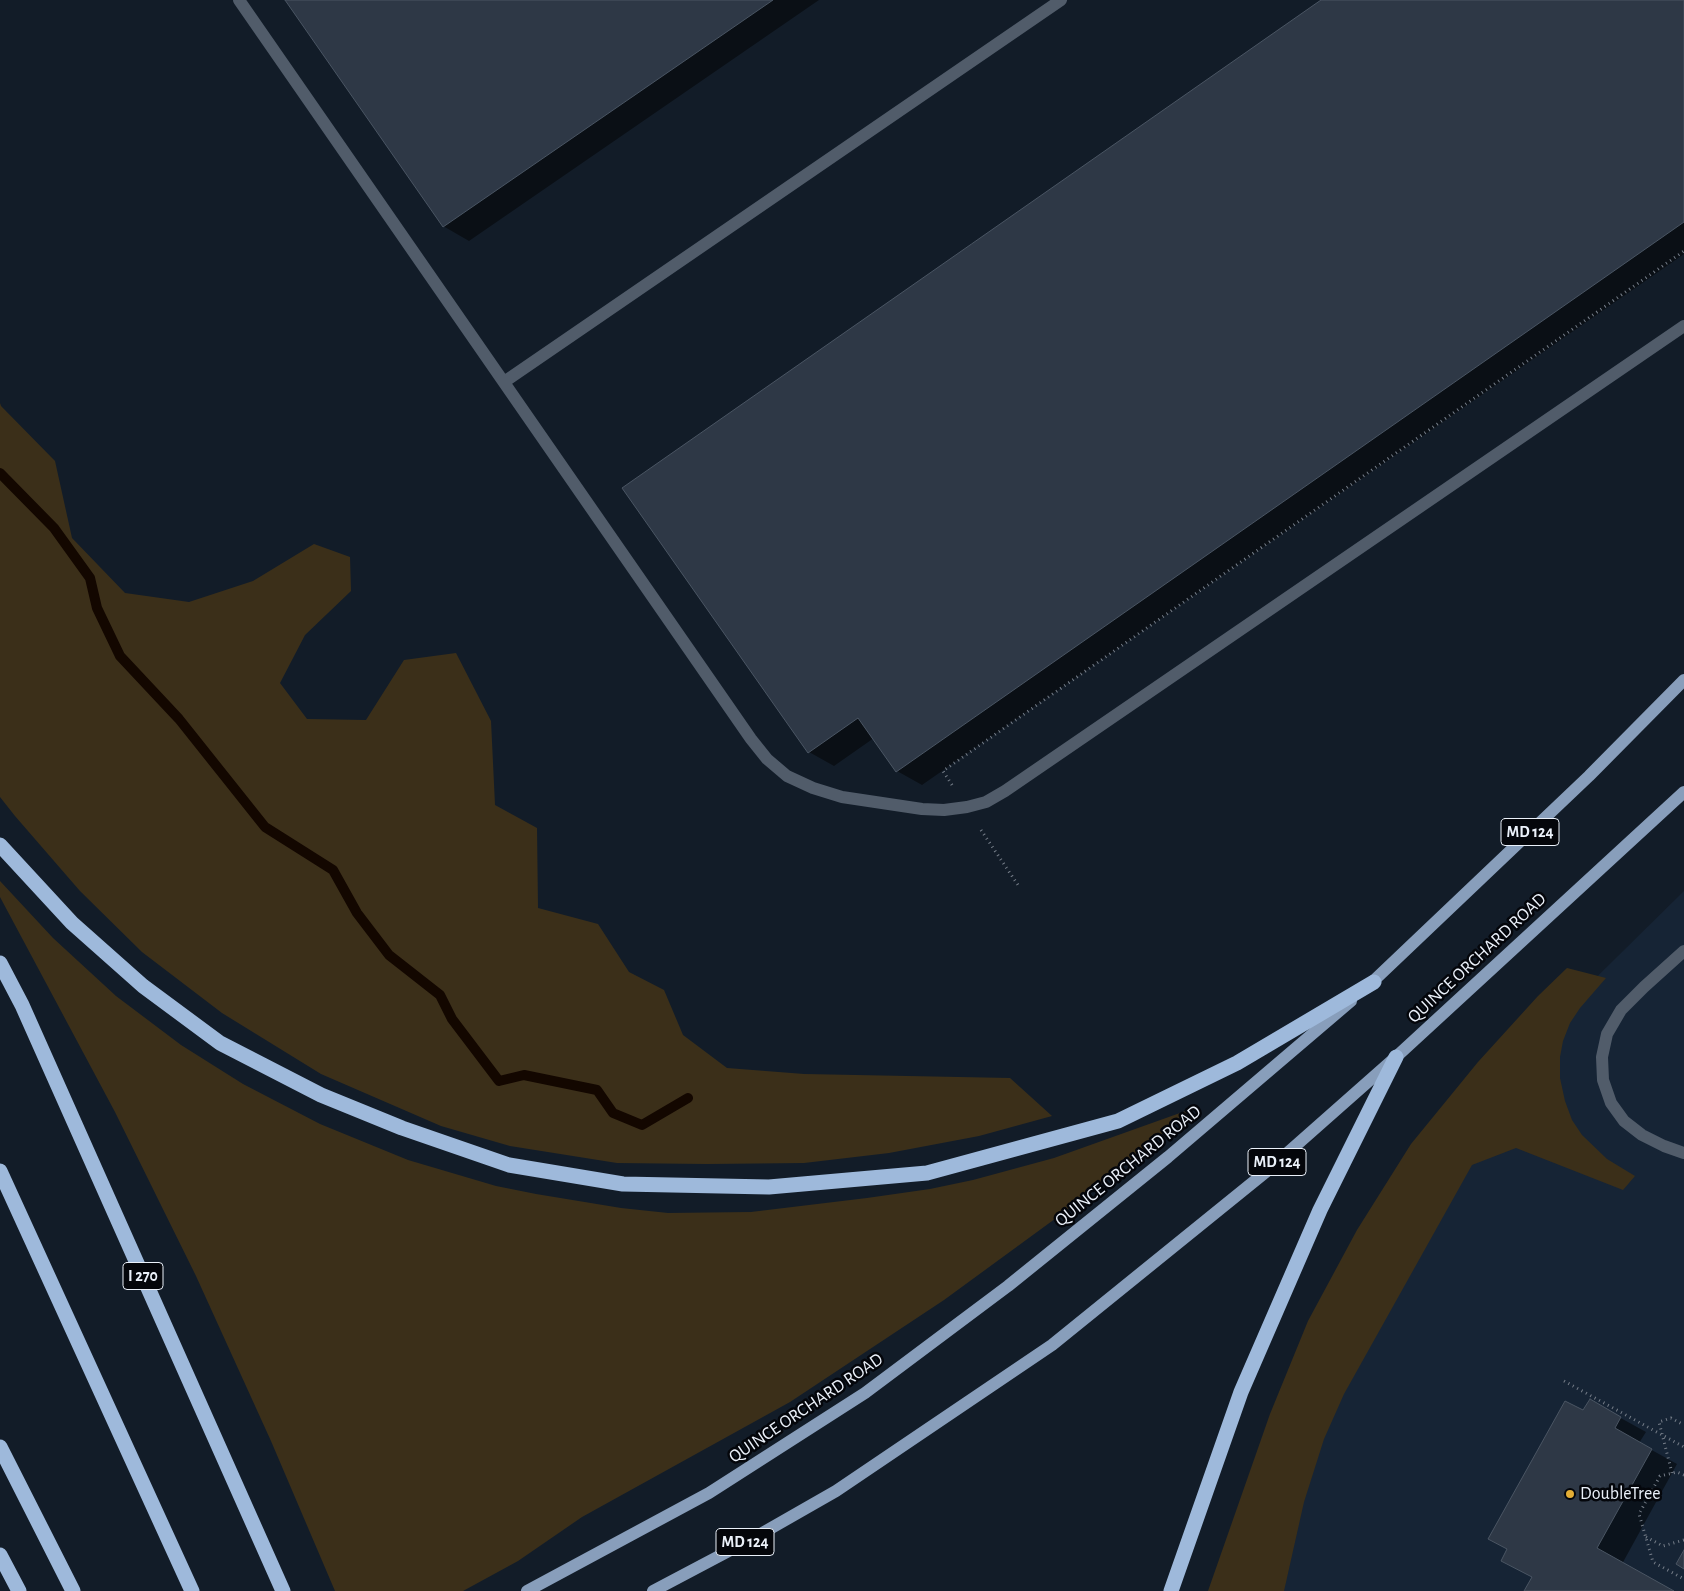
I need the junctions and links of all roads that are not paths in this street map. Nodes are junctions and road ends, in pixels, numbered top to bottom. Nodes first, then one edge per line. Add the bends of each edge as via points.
1 (239, 0) edge
2 (1061, 0) edge
3 (1684, 326) edge
4 (504, 382) junction
5 (1684, 680) edge
6 (1684, 792) edge
7 (0, 845) edge
8 (1684, 951) edge
9 (0, 962) edge
10 (1374, 982) junction
11 (1396, 1058) junction
12 (1684, 1153) edge
13 (0, 1171) edge
14 (0, 1447) edge
15 (0, 1555) edge
16 (19, 1591) edge
17 (73, 1591) edge
18 (192, 1591) edge
19 (282, 1591) edge
20 (527, 1591) edge
21 (653, 1591) edge
22 (1171, 1591) edge

1 - 4 lane
2 - 4 lane
3 - 4 lane via 1005,791 986,802 944,810 842,797 787,776 767,759
5 - 10 main road, QUINCE ORCHARD ROAD / MD 124
6 - 11 main road, QUINCE ORCHARD ROAD / MD 124
7 - 10 highway via 72,923 143,986 220,1043 321,1095 402,1128 510,1165 623,1184 769,1187 927,1173 946,1168 1118,1121 1237,1063
8 - 12 lane via 1621,1010 1607,1034 1602,1057 1603,1080 1611,1103 1624,1121 1642,1135
9 - 19 highway, I 270
10 - 20 main road, QUINCE ORCHARD ROAD / MD 124 via 1168,1157 1031,1267 865,1393 709,1493
11 - 21 main road, QUINCE ORCHARD ROAD / MD 124 via 1268,1171 1052,1345 836,1491
11 - 22 highway via 1320,1210 1241,1392
13 - 18 highway
14 - 17 highway
15 - 16 highway

